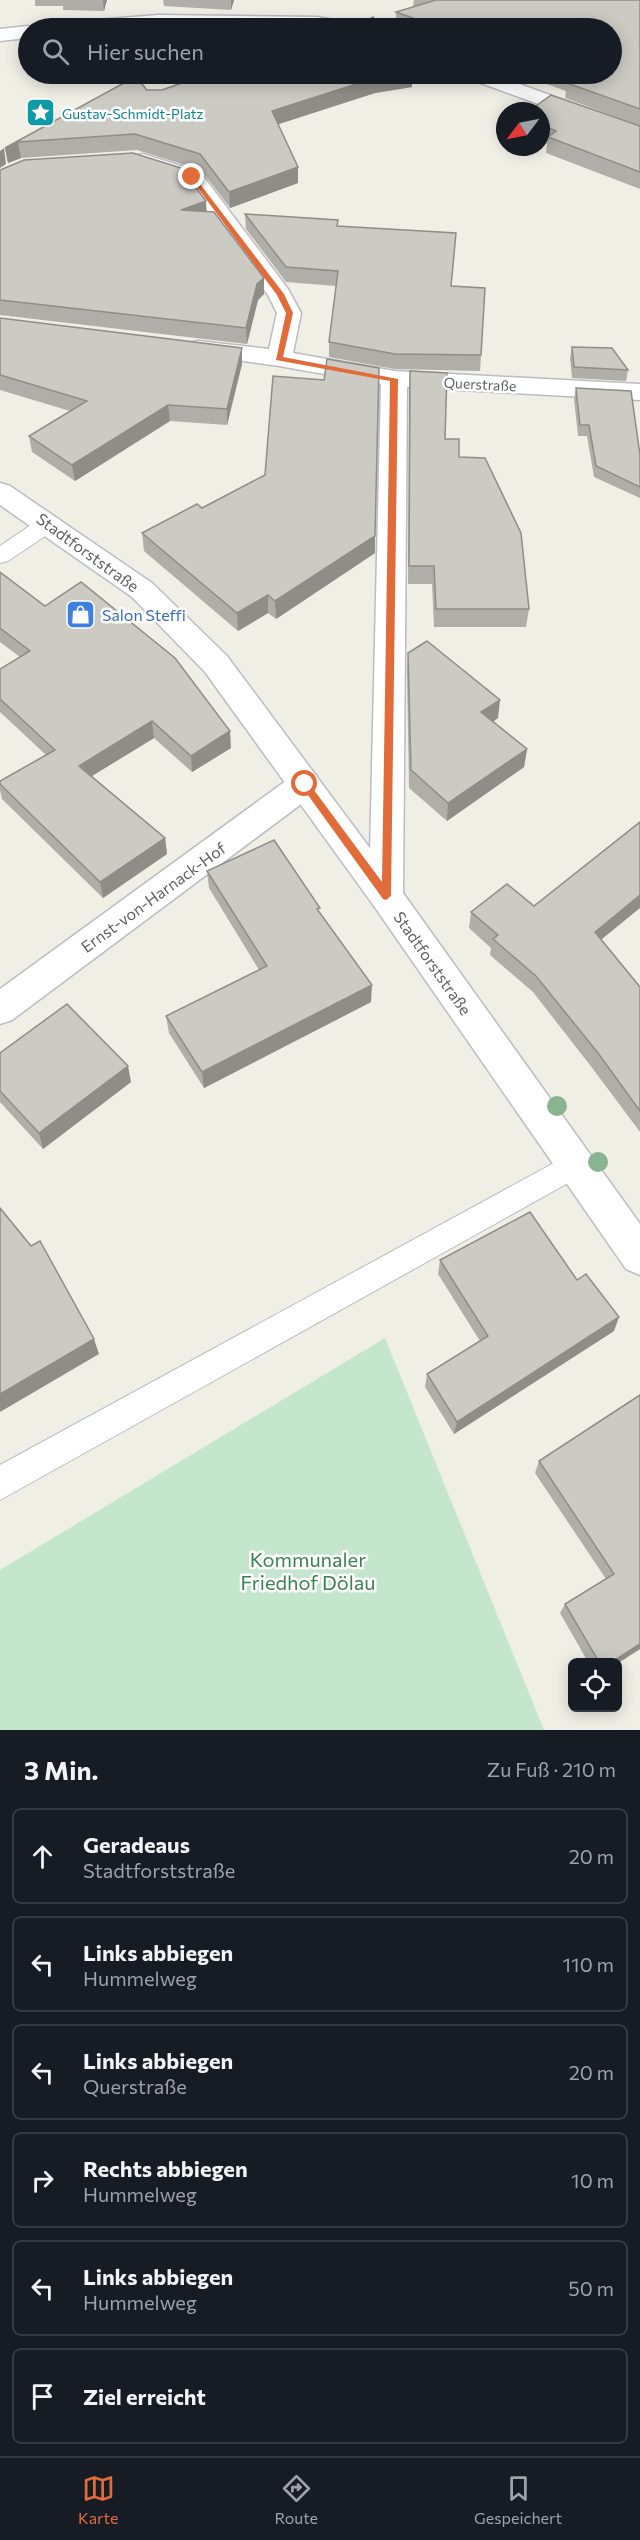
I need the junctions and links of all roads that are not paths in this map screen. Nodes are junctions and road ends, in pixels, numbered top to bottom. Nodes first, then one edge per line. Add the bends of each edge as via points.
1 (18, 33) edge
2 (0, 35) edge
3 (501, 84) edge
4 (640, 135) edge
5 (125, 160) edge
6 (174, 345) edge
7 (279, 358) junction
8 (394, 379) junction
9 (640, 392) edge
10 (0, 492) edge
11 (49, 523) junction
12 (0, 555) edge
13 (305, 784) junction
14 (386, 896) junction
15 (0, 1009) edge
16 (576, 1164) junction
17 (640, 1256) edge
18 (0, 1483) edge

1 - 2 street
3 - 4 street
5 - 7 street via 136,159 192,177 280,294 289,313
6 - 7 street, Querstraße
7 - 8 street, Querstraße
8 - 9 street, Querstraße
8 - 14 street
10 - 11 street, Stadtforststraße
11 - 12 lane
11 - 13 street, Stadtforststraße via 142,590 216,664
13 - 14 street, Stadtforststraße
13 - 15 street, Ernst-von-Harnack-Hof
14 - 16 street, Stadtforststraße
16 - 17 street, Stadtforststraße
16 - 18 lane

